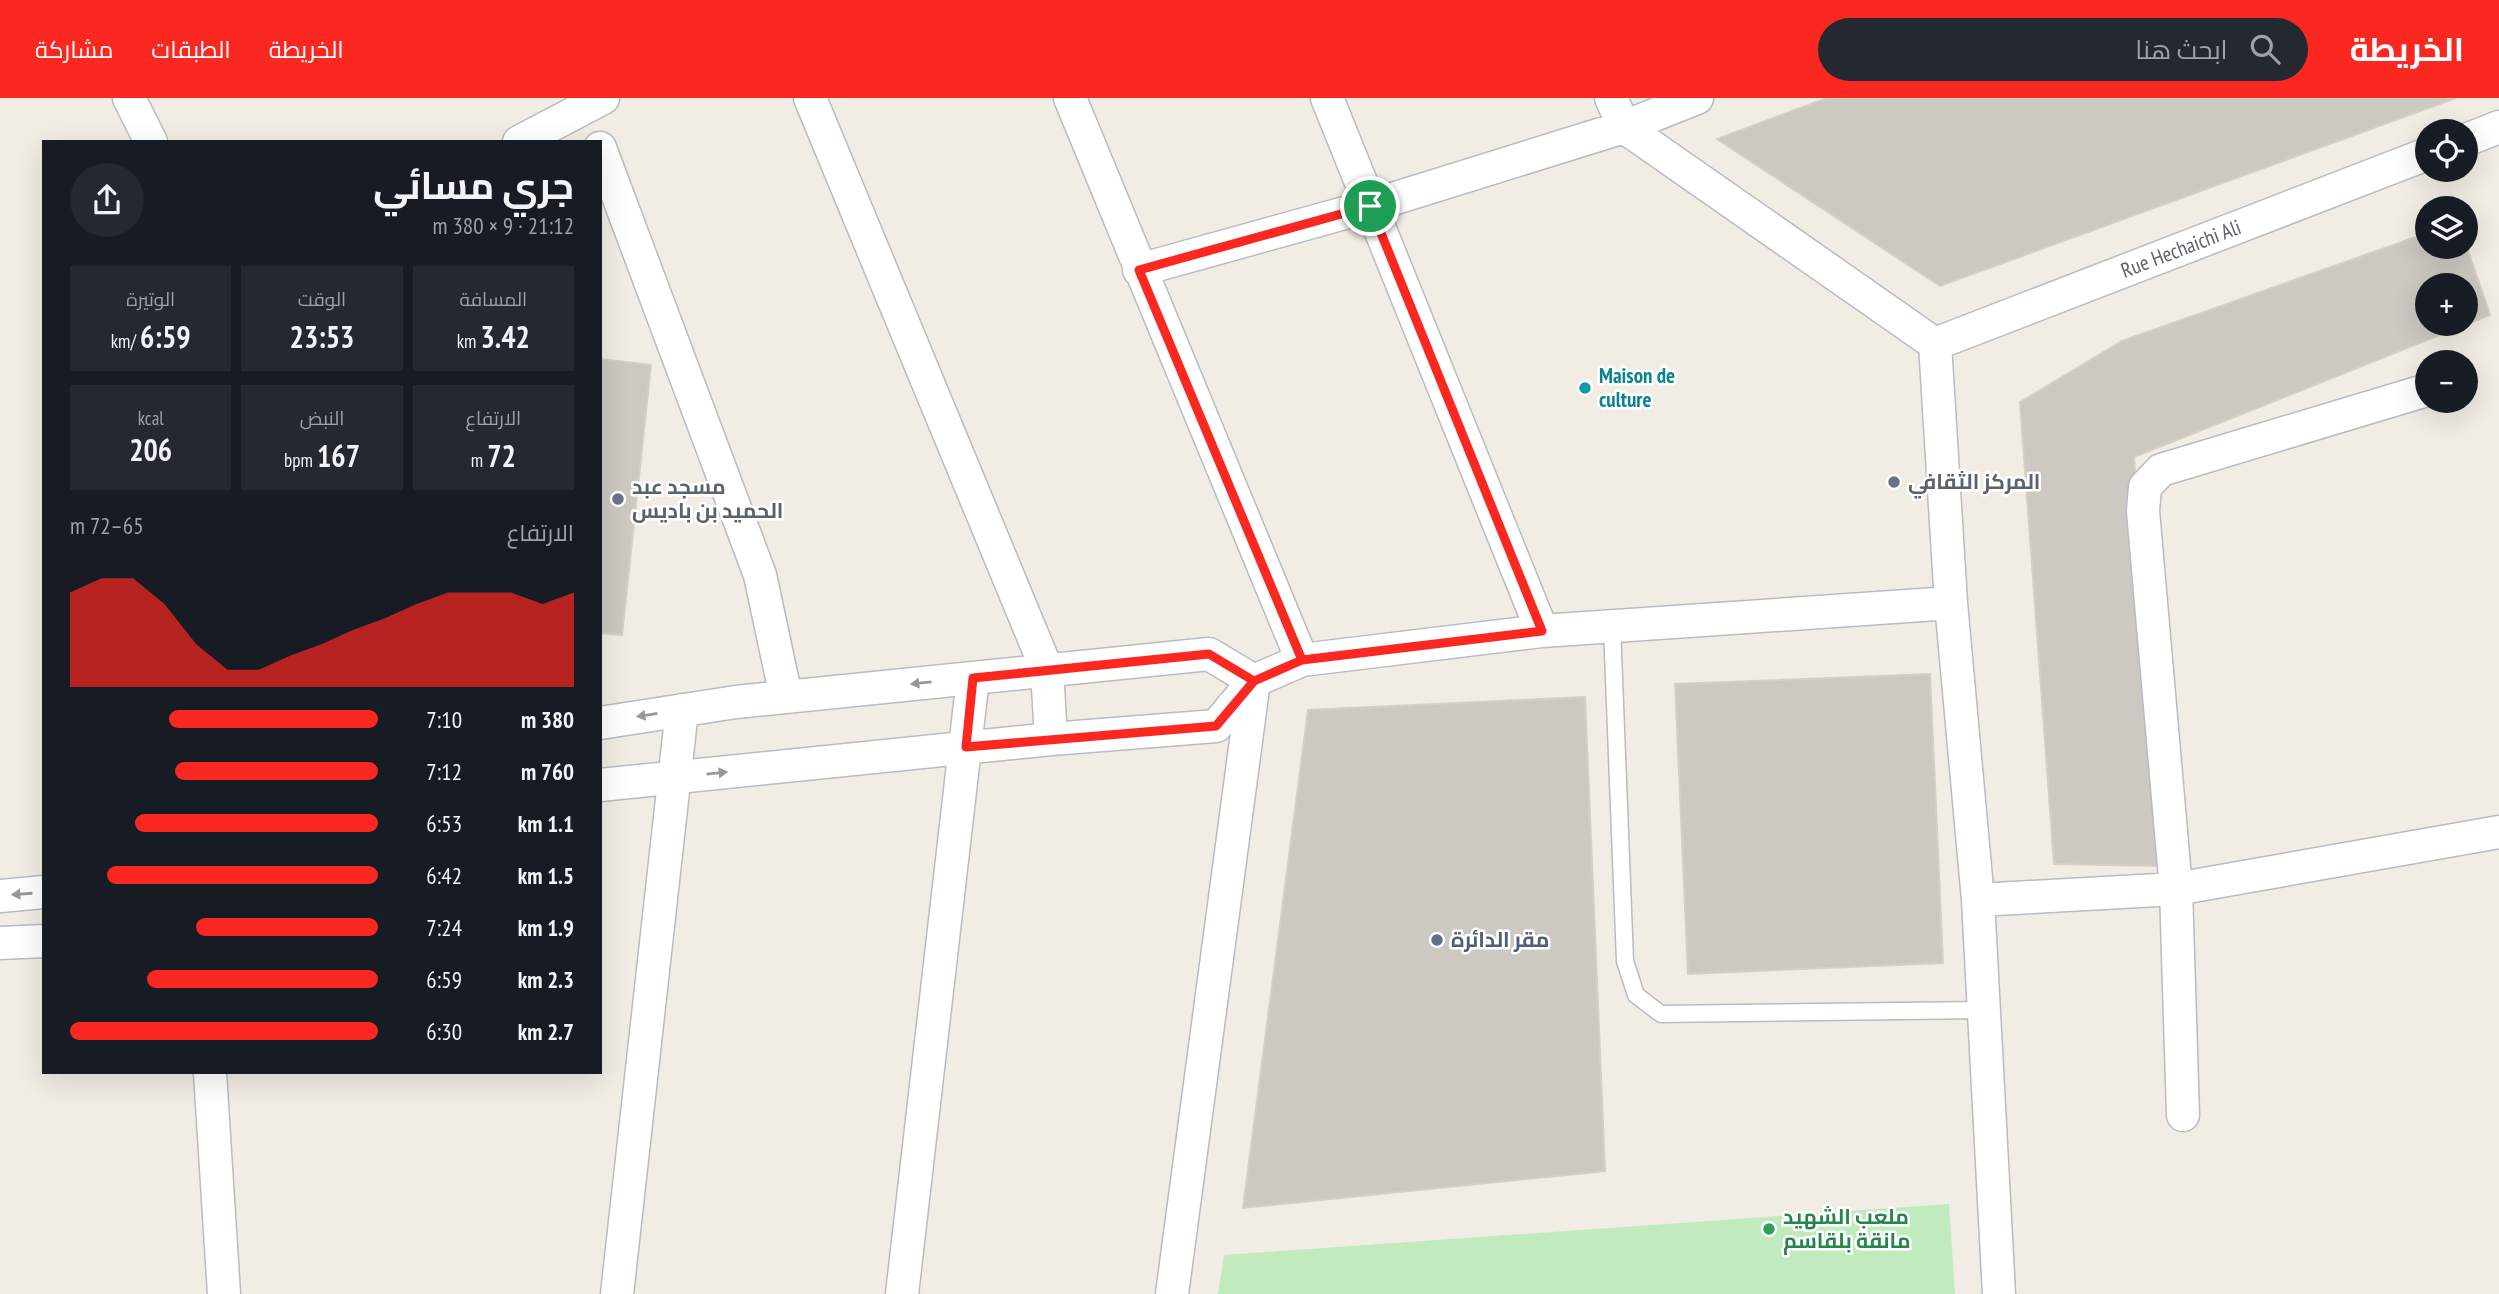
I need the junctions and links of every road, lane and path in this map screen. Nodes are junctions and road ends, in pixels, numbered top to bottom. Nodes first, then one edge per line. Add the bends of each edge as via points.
1 (130, 98) edge
2 (810, 98) edge
3 (1070, 98) edge
4 (1327, 98) edge
5 (1611, 98) edge
6 (1697, 98) edge
7 (589, 101) edge
8 (1624, 127) junction
9 (2499, 127) edge
10 (2478, 135) edge
11 (150, 140) edge
12 (522, 140) edge
13 (598, 140) edge
14 (602, 153) edge
15 (2415, 160) edge
16 (1370, 206) junction
17 (1139, 270) junction
18 (1935, 344) junction
19 (2415, 394) edge
20 (1951, 603) junction
21 (1612, 627) junction
22 (1542, 631) junction
23 (1302, 660) junction
24 (1047, 670) junction
25 (973, 678) junction
26 (1254, 681) junction
27 (786, 697) junction
28 (682, 710) junction
29 (602, 723) edge
30 (1051, 739) junction
31 (966, 747) junction
32 (676, 777) junction
33 (602, 785) edge
34 (2499, 832) edge
35 (2176, 889) junction
36 (42, 892) edge
37 (0, 896) edge
38 (1978, 900) junction
39 (42, 941) edge
40 (0, 943) edge
41 (1984, 1010) junction
42 (210, 1074) edge
43 (2183, 1115) dead end
44 (224, 1294) edge
45 (617, 1294) edge
46 (902, 1294) edge
47 (1172, 1294) edge
48 (1998, 1294) edge

1 - 11 street
2 - 24 street
3 - 17 street
4 - 16 street
5 - 8 street
6 - 8 street
7 - 12 street
7 - 13 street
8 - 16 street
8 - 18 street
9 - 10 street
14 - 27 street via 760,575
15 - 18 street, Rue Hechaichi Ali
16 - 17 street
16 - 22 street
17 - 23 street
18 - 20 street
19 - 35 street via 2161,470 2145,487 2143,511
20 - 21 street
20 - 38 street
21 - 22 street
21 - 41 lane via 1625,961 1636,995 1661,1014
22 - 23 street
23 - 26 street
24 - 25 street
24 - 26 street via 1209,654
24 - 30 street
25 -> 27 street
25 - 31 street
26 - 30 street via 1216,726
26 - 47 street
27 - 28 street
28 -> 29 street
28 - 32 street
30 - 31 street
32 -> 31 street
31 - 46 street
32 - 33 street
32 - 45 street
34 - 35 street
35 - 38 street
35 - 43 street
36 -> 37 street
38 - 41 street
39 - 40 street
41 - 48 street
42 - 44 street

